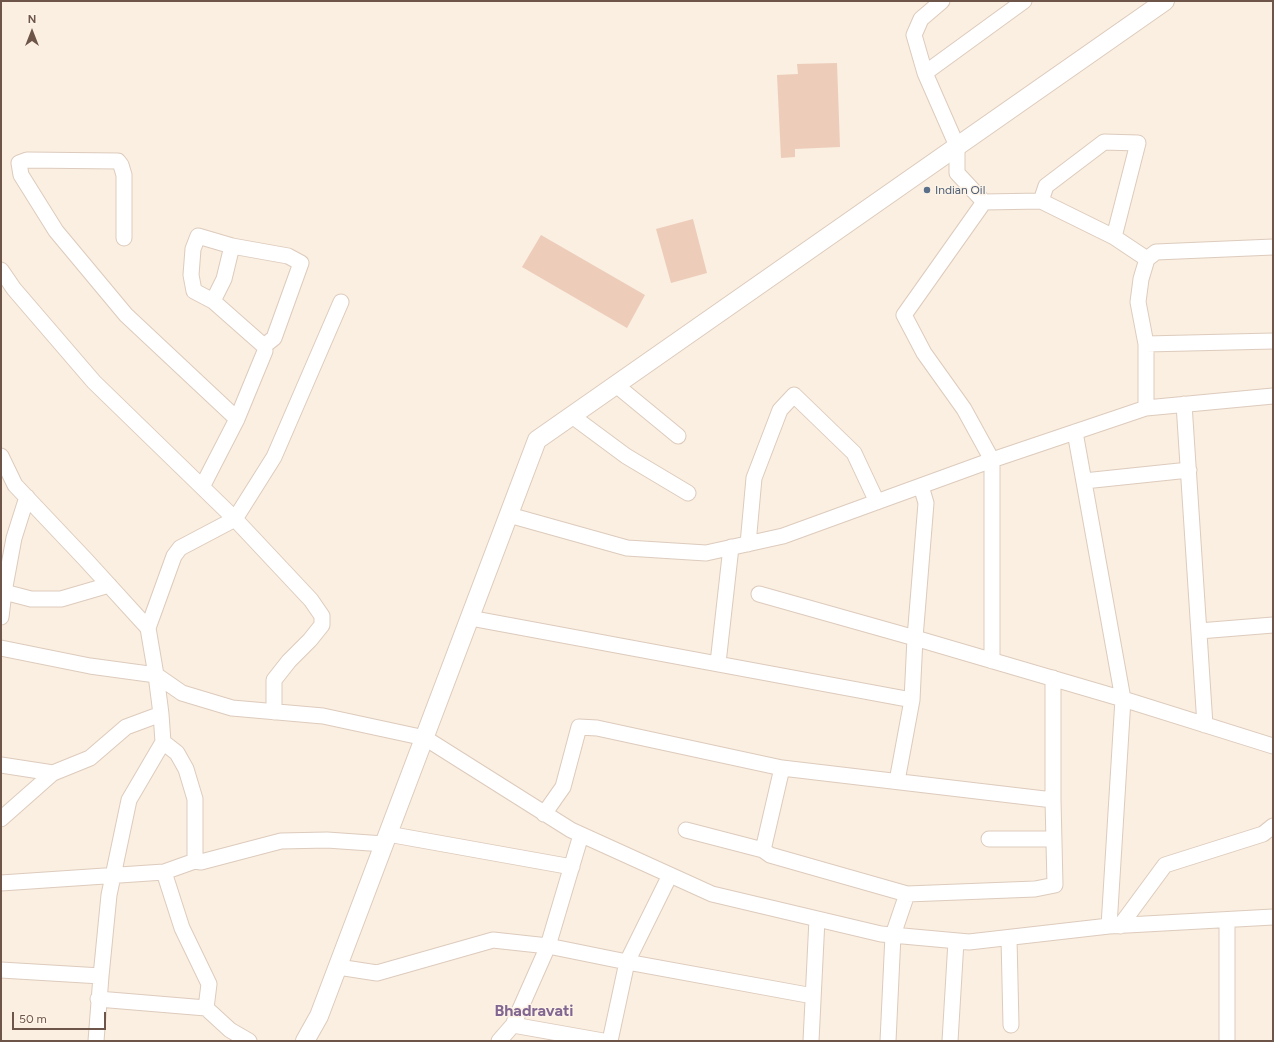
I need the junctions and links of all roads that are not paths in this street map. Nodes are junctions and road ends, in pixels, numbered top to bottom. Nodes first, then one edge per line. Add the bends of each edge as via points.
1 (942, 1) edge
2 (1024, 1) edge
3 (1165, 1) edge
4 (925, 73) junction
5 (957, 146) junction
6 (1041, 201) junction
7 (984, 202) junction
8 (1114, 237) junction
9 (124, 238) dead end
10 (232, 246) junction
11 (1273, 247) edge
12 (1147, 259) junction
13 (1, 270) edge
14 (213, 301) junction
15 (341, 302) dead end
16 (1273, 341) edge
17 (1146, 344) junction
18 (264, 346) junction
19 (616, 385) junction
20 (1273, 396) edge
21 (1184, 404) junction
22 (1146, 408) junction
23 (572, 416) junction
24 (237, 418) junction
25 (1075, 432) junction
26 (678, 436) dead end
27 (1, 456) edge
28 (992, 460) junction
29 (1189, 470) junction
30 (1084, 481) junction
31 (921, 486) junction
32 (202, 487) junction
33 (688, 493) dead end
34 (27, 498) junction
35 (877, 502) junction
36 (509, 515) junction
37 (235, 519) junction
38 (748, 544) junction
39 (731, 547) junction
40 (109, 585) junction
41 (4, 592) junction
42 (759, 594) dead end
43 (1, 617) edge
44 (470, 618) junction
45 (1273, 625) edge
46 (148, 628) junction
47 (1199, 631) junction
48 (915, 638) junction
49 (1, 648) edge
50 (992, 661) junction
51 (718, 663) junction
52 (156, 675) junction
53 (1053, 678) junction
54 (1123, 699) junction
55 (912, 700) junction
56 (274, 712) junction
57 (161, 714) junction
58 (1205, 724) junction
59 (424, 738) junction
60 (163, 742) junction
61 (1273, 746) edge
62 (1, 765) edge
63 (782, 768) junction
64 (53, 773) junction
65 (897, 781) junction
66 (1053, 800) junction
67 (544, 814) junction
68 (1, 819) edge
69 (1273, 826) edge
70 (686, 830) dead end
71 (582, 835) junction
72 (386, 839) junction
73 (989, 839) dead end
74 (1054, 839) junction
75 (763, 850) junction
76 (195, 861) junction
77 (572, 867) junction
78 (164, 872) junction
79 (670, 875) junction
80 (113, 876) junction
81 (1, 883) edge
82 (907, 894) junction
83 (1273, 918) edge
84 (817, 919) junction
85 (1227, 920) junction
86 (1115, 926) junction
87 (893, 935) junction
88 (1008, 938) junction
89 (956, 941) junction
90 (548, 946) junction
91 (627, 962) junction
92 (338, 967) junction
93 (1, 970) edge
94 (101, 976) junction
95 (813, 996) junction
96 (98, 999) junction
97 (206, 1008) junction
98 (1011, 1024) dead end
99 (513, 1025) junction
100 (96, 1041) edge
101 (249, 1041) edge
102 (305, 1041) edge
103 (499, 1041) edge
104 (603, 1041) edge
105 (610, 1041) edge
106 (811, 1041) edge
107 (888, 1041) edge
108 (950, 1041) edge
109 (1227, 1041) edge

1 - 4 street via 921,20 914,35
2 - 4 street
3 - 5 street
4 - 5 street
5 - 7 street via 957,173
5 - 19 street
6 - 7 street
6 - 8 street
6 - 8 street via 1046,186 1104,142 1138,143
7 - 28 street via 904,315 924,354 964,409
8 - 12 street
9 - 24 street via 124,175 118,161 27,160 19,164 21,175 56,231 126,315
10 - 14 street via 224,280
10 - 14 street via 198,236 193,249 191,275 194,291
10 - 18 street via 288,256 301,263 274,338
11 - 12 street via 1156,252
12 - 17 street via 1138,302
13 - 32 street via 14,289 94,382
14 - 18 street
15 - 37 street via 274,457
16 - 17 street
17 - 22 street
18 - 24 street via 265,351
19 - 23 street
19 - 26 street
20 - 21 street
21 - 22 street
21 - 29 street
22 - 25 street
23 - 33 street via 626,456
23 - 36 street via 537,440
24 - 32 street
25 - 28 street
25 - 30 street
27 - 34 street via 15,485
28 - 31 street
28 - 50 street
29 - 30 street
29 - 47 street
30 - 54 street
31 - 35 street
31 - 48 street via 926,503
32 - 37 street
34 - 40 street
34 - 41 street via 14,538
35 - 38 street via 783,536
35 - 38 street via 854,453 794,395 780,410 754,478
36 - 39 street via 627,548 706,553
36 - 44 street
37 - 46 street via 180,548 174,556
37 - 56 street via 311,600 322,616 322,625 274,680
38 - 39 street
39 - 51 street
40 - 41 street via 62,599 31,599
40 - 46 street
41 - 43 street
42 - 48 street
44 - 51 street
44 - 59 street
45 - 47 street
46 - 52 street
47 - 58 street
48 - 50 street
48 - 55 street
49 - 52 street via 90,666
50 - 53 street
51 - 55 street
52 - 56 street via 182,694 232,708
52 - 57 street
53 - 54 street
53 - 66 street
54 - 58 street
54 - 86 street
55 - 65 street
56 - 59 street via 322,716
57 - 60 street
57 - 64 street via 126,727 90,758
58 - 61 street
59 - 67 street
59 - 72 street
60 - 76 street via 177,753 186,769 195,799
60 - 80 street via 129,800
62 - 64 street
63 - 65 street
63 - 67 street via 597,728 579,727 564,787
63 - 75 street
64 - 68 street
65 - 66 street
66 - 74 street
67 - 71 street
69 - 86 street via 1263,834 1165,865
70 - 75 street
71 - 77 street
71 - 79 street
72 - 76 street via 281,841 201,862
72 - 77 street
72 - 92 street
73 - 74 street
74 - 82 street via 1055,885 1035,889
75 - 82 street via 770,856
76 - 78 street
77 - 90 street
78 - 80 street
78 - 97 street via 182,928 209,984
79 - 84 street via 712,894
79 - 91 street
80 - 81 street
80 - 94 street
82 - 87 street
83 - 85 street
84 - 87 street
84 - 95 street
85 - 86 street
85 - 109 street
86 - 88 street
87 - 89 street
87 - 107 street
88 - 89 street
88 - 98 street
89 - 108 street
90 - 91 street
90 - 92 street via 493,940 377,973
90 - 99 street
91 - 95 street
91 - 105 street
92 - 102 street via 319,1016
93 - 94 street
94 - 96 street
95 - 106 street
96 - 97 street
96 - 100 street
97 - 101 street via 230,1030
99 - 103 street
99 - 104 street

